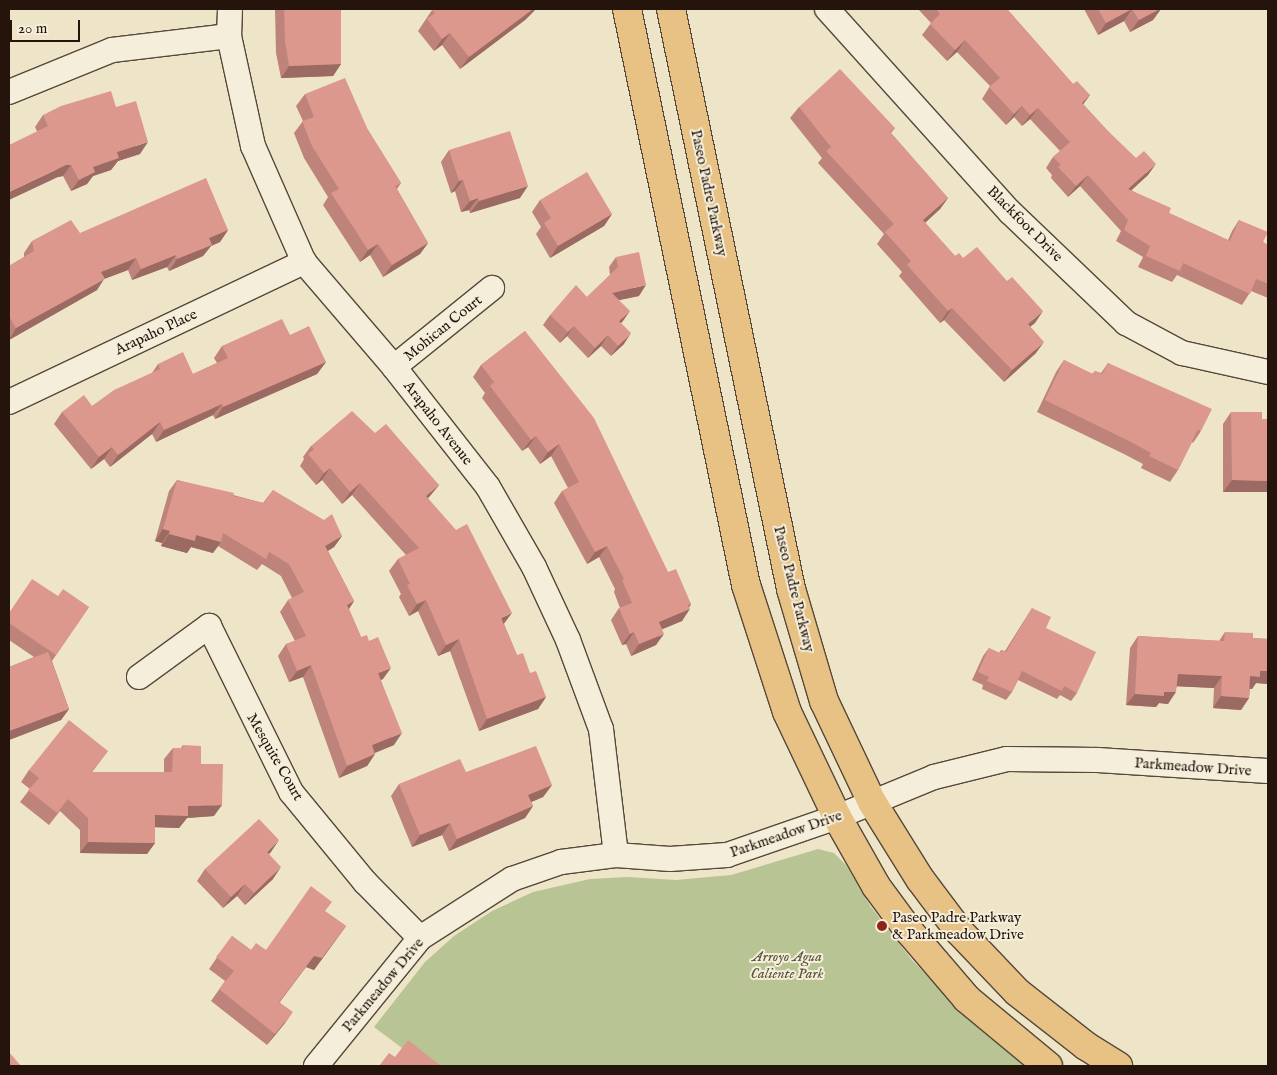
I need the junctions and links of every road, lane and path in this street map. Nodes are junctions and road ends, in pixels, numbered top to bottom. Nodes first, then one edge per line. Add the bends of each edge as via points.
1 (230, 9) edge
2 (627, 9) edge
3 (671, 9) edge
4 (827, 9) edge
5 (229, 36) junction
6 (9, 92) edge
7 (304, 262) junction
8 (492, 288) dead end
9 (394, 367) junction
10 (1268, 372) edge
11 (9, 402) edge
12 (139, 677) dead end
13 (1268, 772) edge
14 (872, 802) junction
15 (837, 817) junction
16 (616, 855) junction
17 (420, 938) junction
18 (316, 1066) edge
19 (1048, 1066) edge
20 (1118, 1066) edge

1 - 5 street, Arapaho Avenue
2 - 15 main road via 746,585 787,712
3 - 14 main road, Paseo Padre Parkway via 791,589 824,701
4 - 10 street, Blackfoot Drive via 1010,212 1126,323 1182,353
5 - 6 street via 112,50
5 - 7 street, Arapaho Avenue via 253,146
7 - 9 street, Arapaho Avenue
7 - 11 street, Arapaho Place
8 - 9 street, Mohican Court
9 - 16 street, Arapaho Avenue via 488,487 534,567 568,640 601,729
12 - 17 street, Mesquite Court via 209,626 292,792 365,882
13 - 14 street, Parkmeadow Drive via 1098,760 1007,759 934,777
14 - 15 street, Parkmeadow Drive
14 - 20 main road, Paseo Padre Parkway via 920,879 959,931 1018,992 1086,1046
15 - 16 street, Parkmeadow Drive via 727,855 670,859
15 - 19 main road via 876,886 938,966 967,999
16 - 17 street, Parkmeadow Drive via 561,862 512,879
17 - 18 street, Parkmeadow Drive

